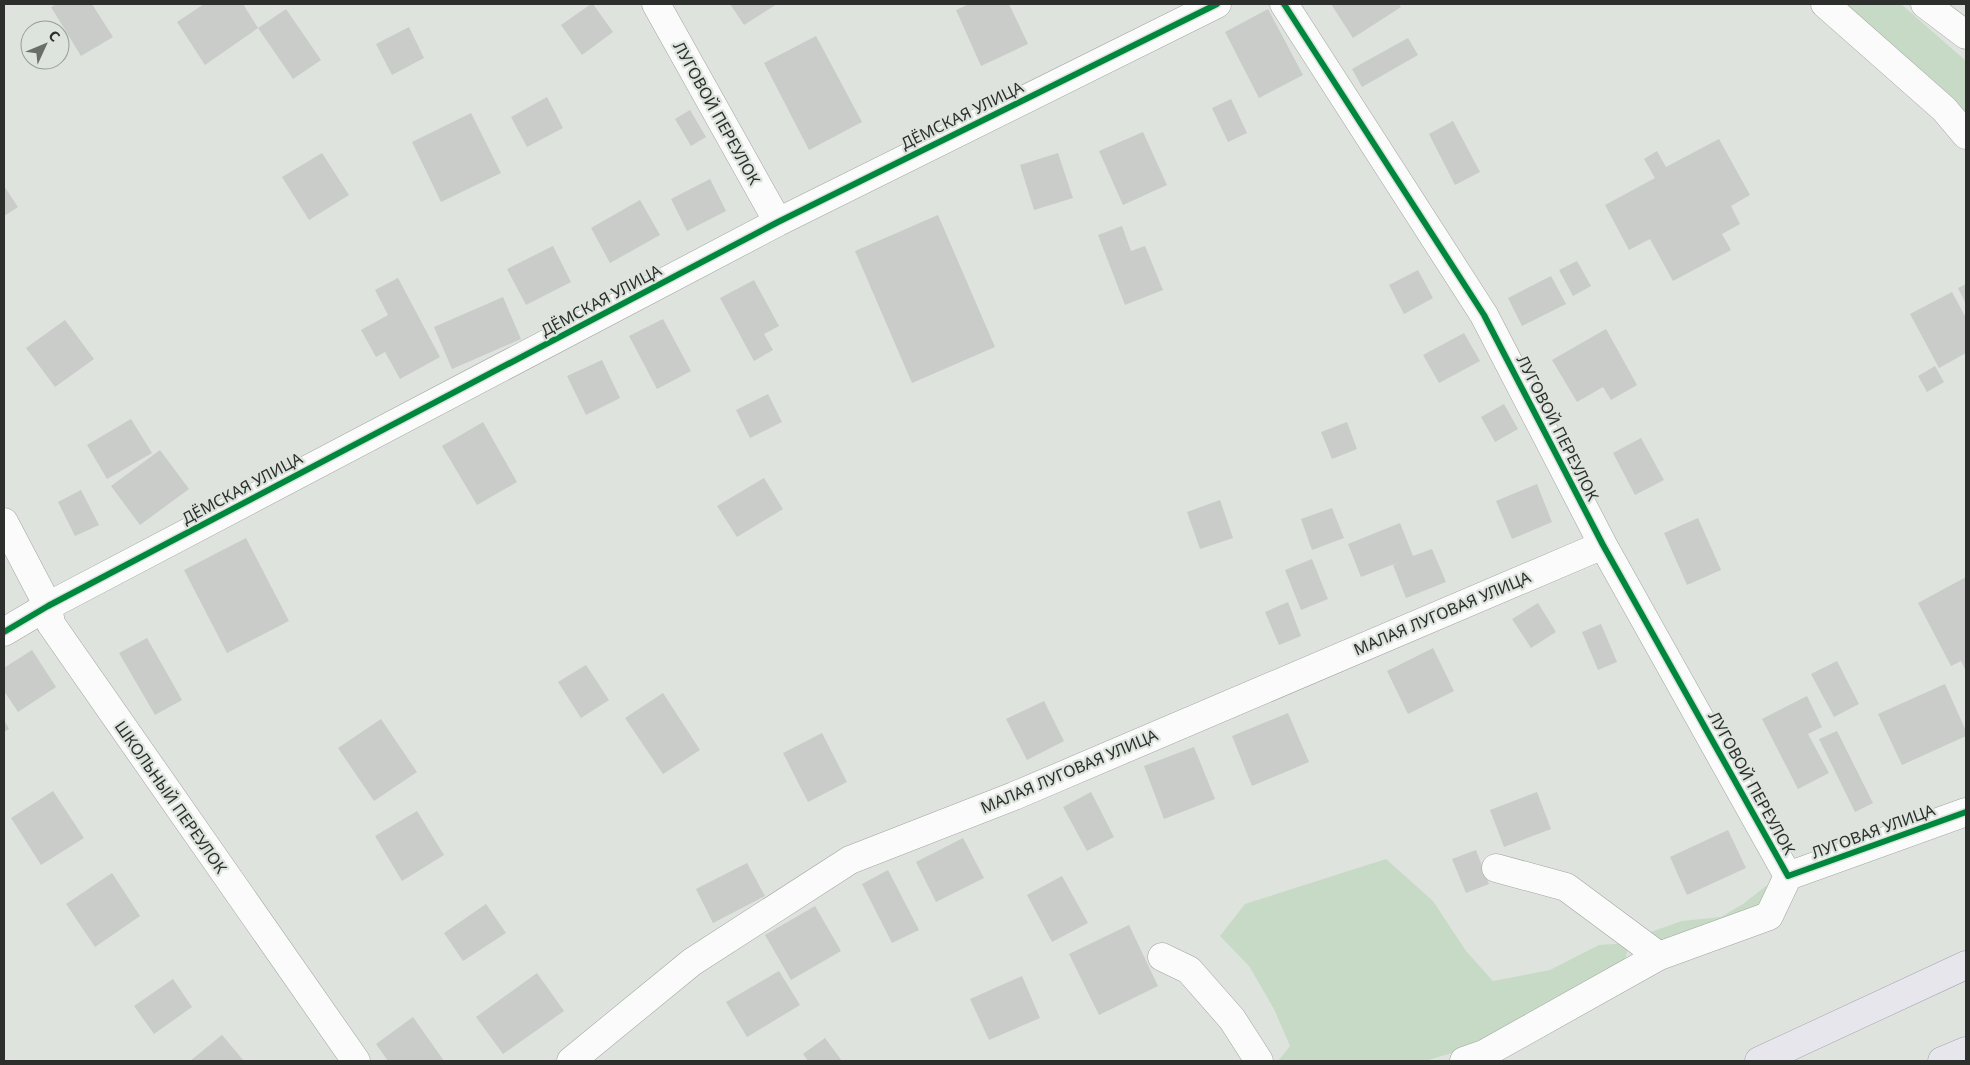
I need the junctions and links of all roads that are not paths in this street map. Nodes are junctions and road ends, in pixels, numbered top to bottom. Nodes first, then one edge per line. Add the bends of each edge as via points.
1 (656, 4) edge
2 (1217, 4) edge
3 (1284, 4) edge
4 (1825, 4) edge
5 (1925, 4) edge
6 (1966, 36) edge
7 (1966, 135) edge
8 (778, 222) junction
9 (4, 522) edge
10 (1604, 545) junction
11 (48, 606) junction
12 (4, 632) edge
13 (1966, 812) edge
14 (1496, 868) dead end
15 (1788, 876) junction
16 (1659, 956) junction
17 (1162, 957) dead end
18 (1966, 965) edge
19 (1966, 1051) edge
20 (356, 1061) edge
21 (571, 1061) edge
22 (1259, 1061) edge
23 (1464, 1061) edge
24 (1759, 1061) edge
25 (1942, 1061) edge

1 - 8 street, ЛУГОВОЙ ПЕРЕУЛОК
2 - 8 street, ДЁМСКАЯ УЛИЦА
3 - 10 street, ЛУГОВОЙ ПЕРЕУЛОК via 1484,315
4 - 7 street via 1944,109
5 - 6 street
8 - 11 street, ДЁМСКАЯ УЛИЦА
9 - 11 street, ШКОЛЬНЫЙ ПЕРЕУЛОК
10 - 15 street, ЛУГОВОЙ ПЕРЕУЛОК
10 - 21 street, МАЛАЯ ЛУГОВАЯ УЛИЦА via 1014,796 850,860 692,962
11 - 12 street, ДЁМСКАЯ УЛИЦА
11 - 20 street, ШКОЛЬНЫЙ ПЕРЕУЛОК via 51,624
13 - 15 street, ЛУГОВАЯ УЛИЦА
14 - 16 street via 1566,887
15 - 16 street via 1769,916
16 - 23 street via 1484,1054
17 - 22 street via 1189,970 1232,1019
18 - 24 main road
19 - 25 main road

